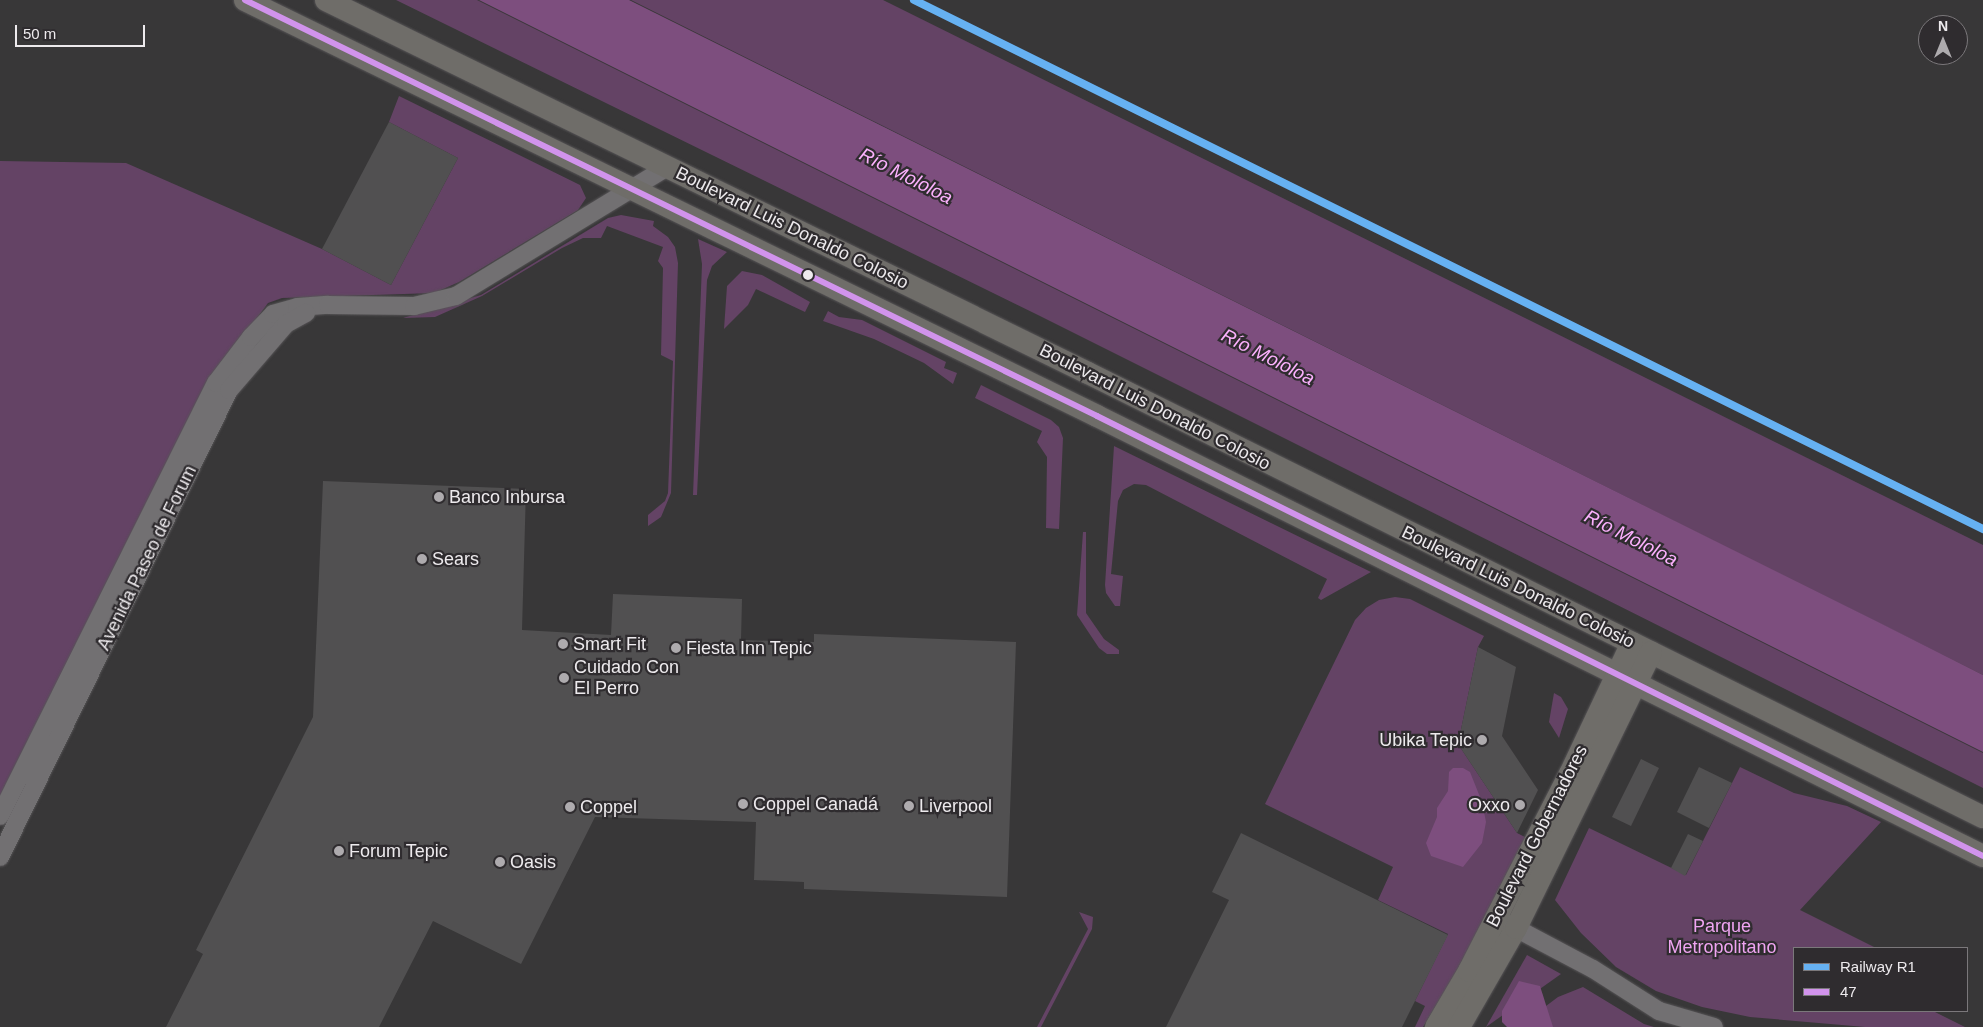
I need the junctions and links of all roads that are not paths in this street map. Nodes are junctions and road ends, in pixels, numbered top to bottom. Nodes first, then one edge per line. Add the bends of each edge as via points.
1 (245, 0) edge
2 (326, 0) edge
3 (667, 167) junction
4 (631, 190) junction
5 (341, 305) junction
6 (893, 317) junction
7 (1088, 373) junction
8 (1097, 416) junction
9 (1347, 503) junction
10 (1642, 648) junction
11 (1626, 679) junction
12 (0, 816) edge
13 (1983, 817) edge
14 (1983, 856) edge
15 (0, 857) edge
16 (1494, 917) junction
17 (1516, 928) junction
18 (1436, 1027) edge
19 (1459, 1027) edge
20 (1714, 1027) edge

1 - 4 main road, Boulevard Luis Donaldo Colosio
2 - 3 main road, Boulevard Luis Donaldo Colosio
3 - 4 street, Avenida Paseo de Forum
3 - 7 main road, Boulevard Luis Donaldo Colosio
4 - 5 street, Avenida Paseo de Forum via 456,296 414,306
4 - 6 main road, Boulevard Luis Donaldo Colosio
5 - 12 street, Avenida Paseo de Forum via 297,307 273,314 216,382
5 - 15 street, Avenida Paseo de Forum via 303,314 286,324 229,390
6 - 7 main road via 915,315 1082,395 1089,394 1095,387 1094,378
6 - 8 main road, Boulevard Luis Donaldo Colosio
7 - 9 main road, Boulevard Luis Donaldo Colosio
8 - 9 main road via 1113,404 1127,405 1323,503
8 - 11 main road, Boulevard Luis Donaldo Colosio
9 - 10 main road, Boulevard Luis Donaldo Colosio
10 - 11 main road, Boulevard Gobernadores
10 - 13 main road, Boulevard Luis Donaldo Colosio
11 - 14 main road, Boulevard Luis Donaldo Colosio
11 - 16 main road, Boulevard Gobernadores via 1570,774
11 - 17 main road, Boulevard Gobernadores
16 - 17 street
16 - 18 main road, Boulevard Gobernadores via 1469,971
17 - 19 main road, Boulevard Gobernadores
17 - 20 street via 1659,1011

